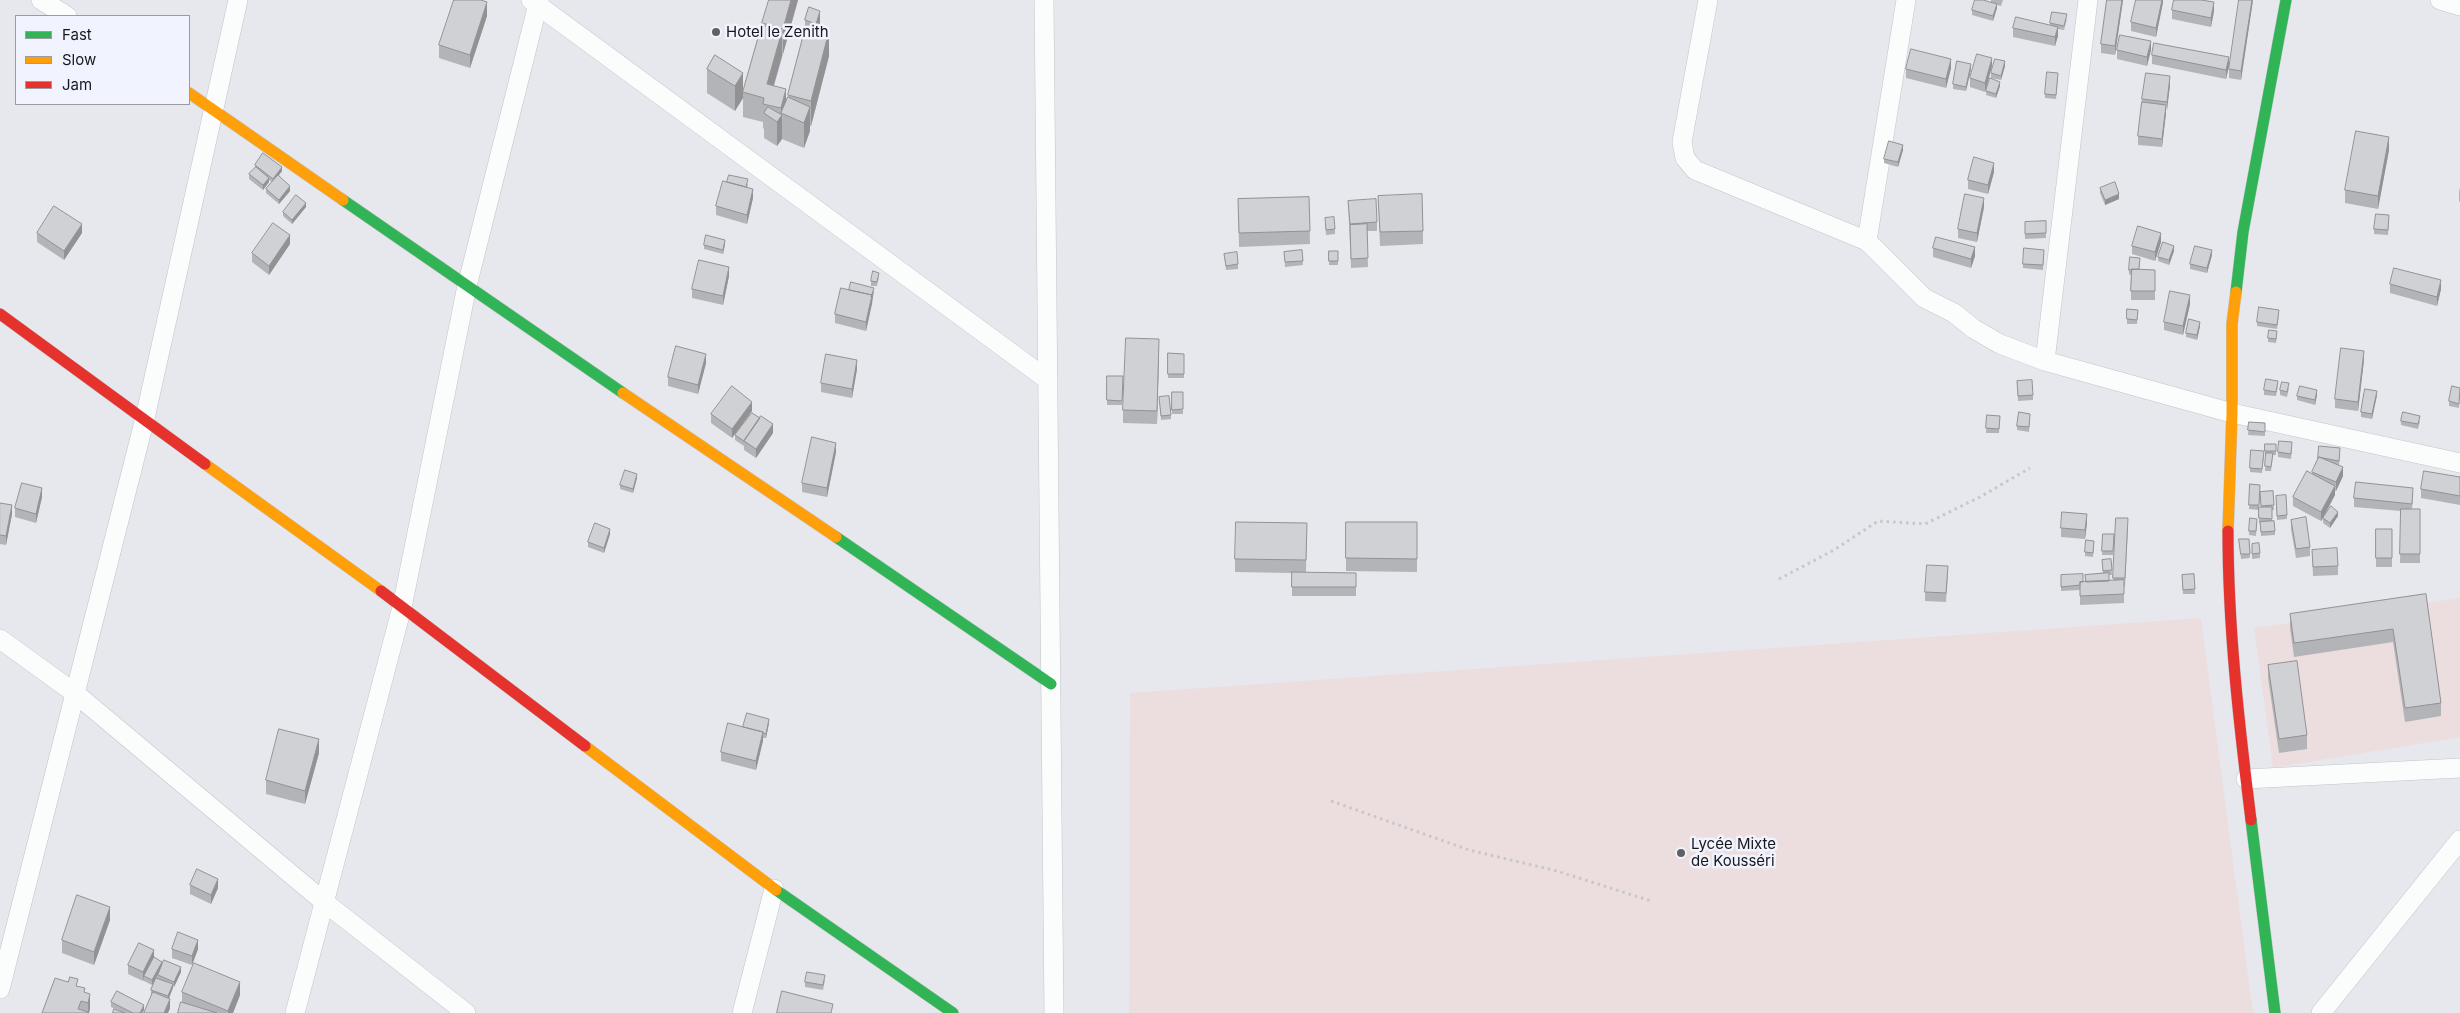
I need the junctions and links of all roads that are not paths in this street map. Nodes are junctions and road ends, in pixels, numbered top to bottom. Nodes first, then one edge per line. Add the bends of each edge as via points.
1 (41, 0) edge
2 (238, 0) edge
3 (1044, 0) edge
4 (1708, 0) edge
5 (1906, 0) edge
6 (2088, 0) edge
7 (2286, 0) edge
8 (2440, 0) edge
9 (536, 2) edge
10 (2460, 6) edge
11 (65, 15) edge
12 (190, 94) edge
13 (213, 108) junction
14 (1867, 241) junction
15 (467, 286) junction
16 (0, 314) edge
17 (2046, 361) junction
18 (1048, 380) junction
19 (2232, 413) junction
20 (145, 418) junction
21 (2460, 463) edge
22 (402, 606) junction
23 (0, 639) edge
24 (1051, 684) junction
25 (76, 694) junction
26 (2460, 768) edge
27 (2246, 779) junction
28 (2460, 840) edge
29 (774, 889) junction
30 (323, 901) junction
31 (0, 988) edge
32 (295, 1013) edge
33 (466, 1013) edge
34 (742, 1013) edge
35 (953, 1013) edge
36 (1054, 1013) edge
37 (2275, 1013) edge
38 (2321, 1013) edge

1 - 11 street
2 - 13 street
3 - 18 street
4 - 14 street via 1682,142 1685,158 1695,170
5 - 14 street
6 - 17 street
7 - 19 street via 2243,232 2232,324
8 - 10 street
9 - 15 street
9 - 18 street
12 - 13 street
13 - 15 street
13 - 20 street
14 - 17 street via 1924,298 1954,313 2000,344
15 - 22 street
15 - 24 street
16 - 20 street
17 - 19 street
18 - 24 street
19 - 21 street
19 - 27 street via 2228,575
20 - 22 street
20 - 25 street
22 - 29 street
22 - 30 street
23 - 25 street
24 - 36 street
25 - 30 street
25 - 31 street
26 - 27 street
27 - 37 street
28 - 38 street
29 - 34 street
29 - 35 street
30 - 32 street
30 - 33 street

